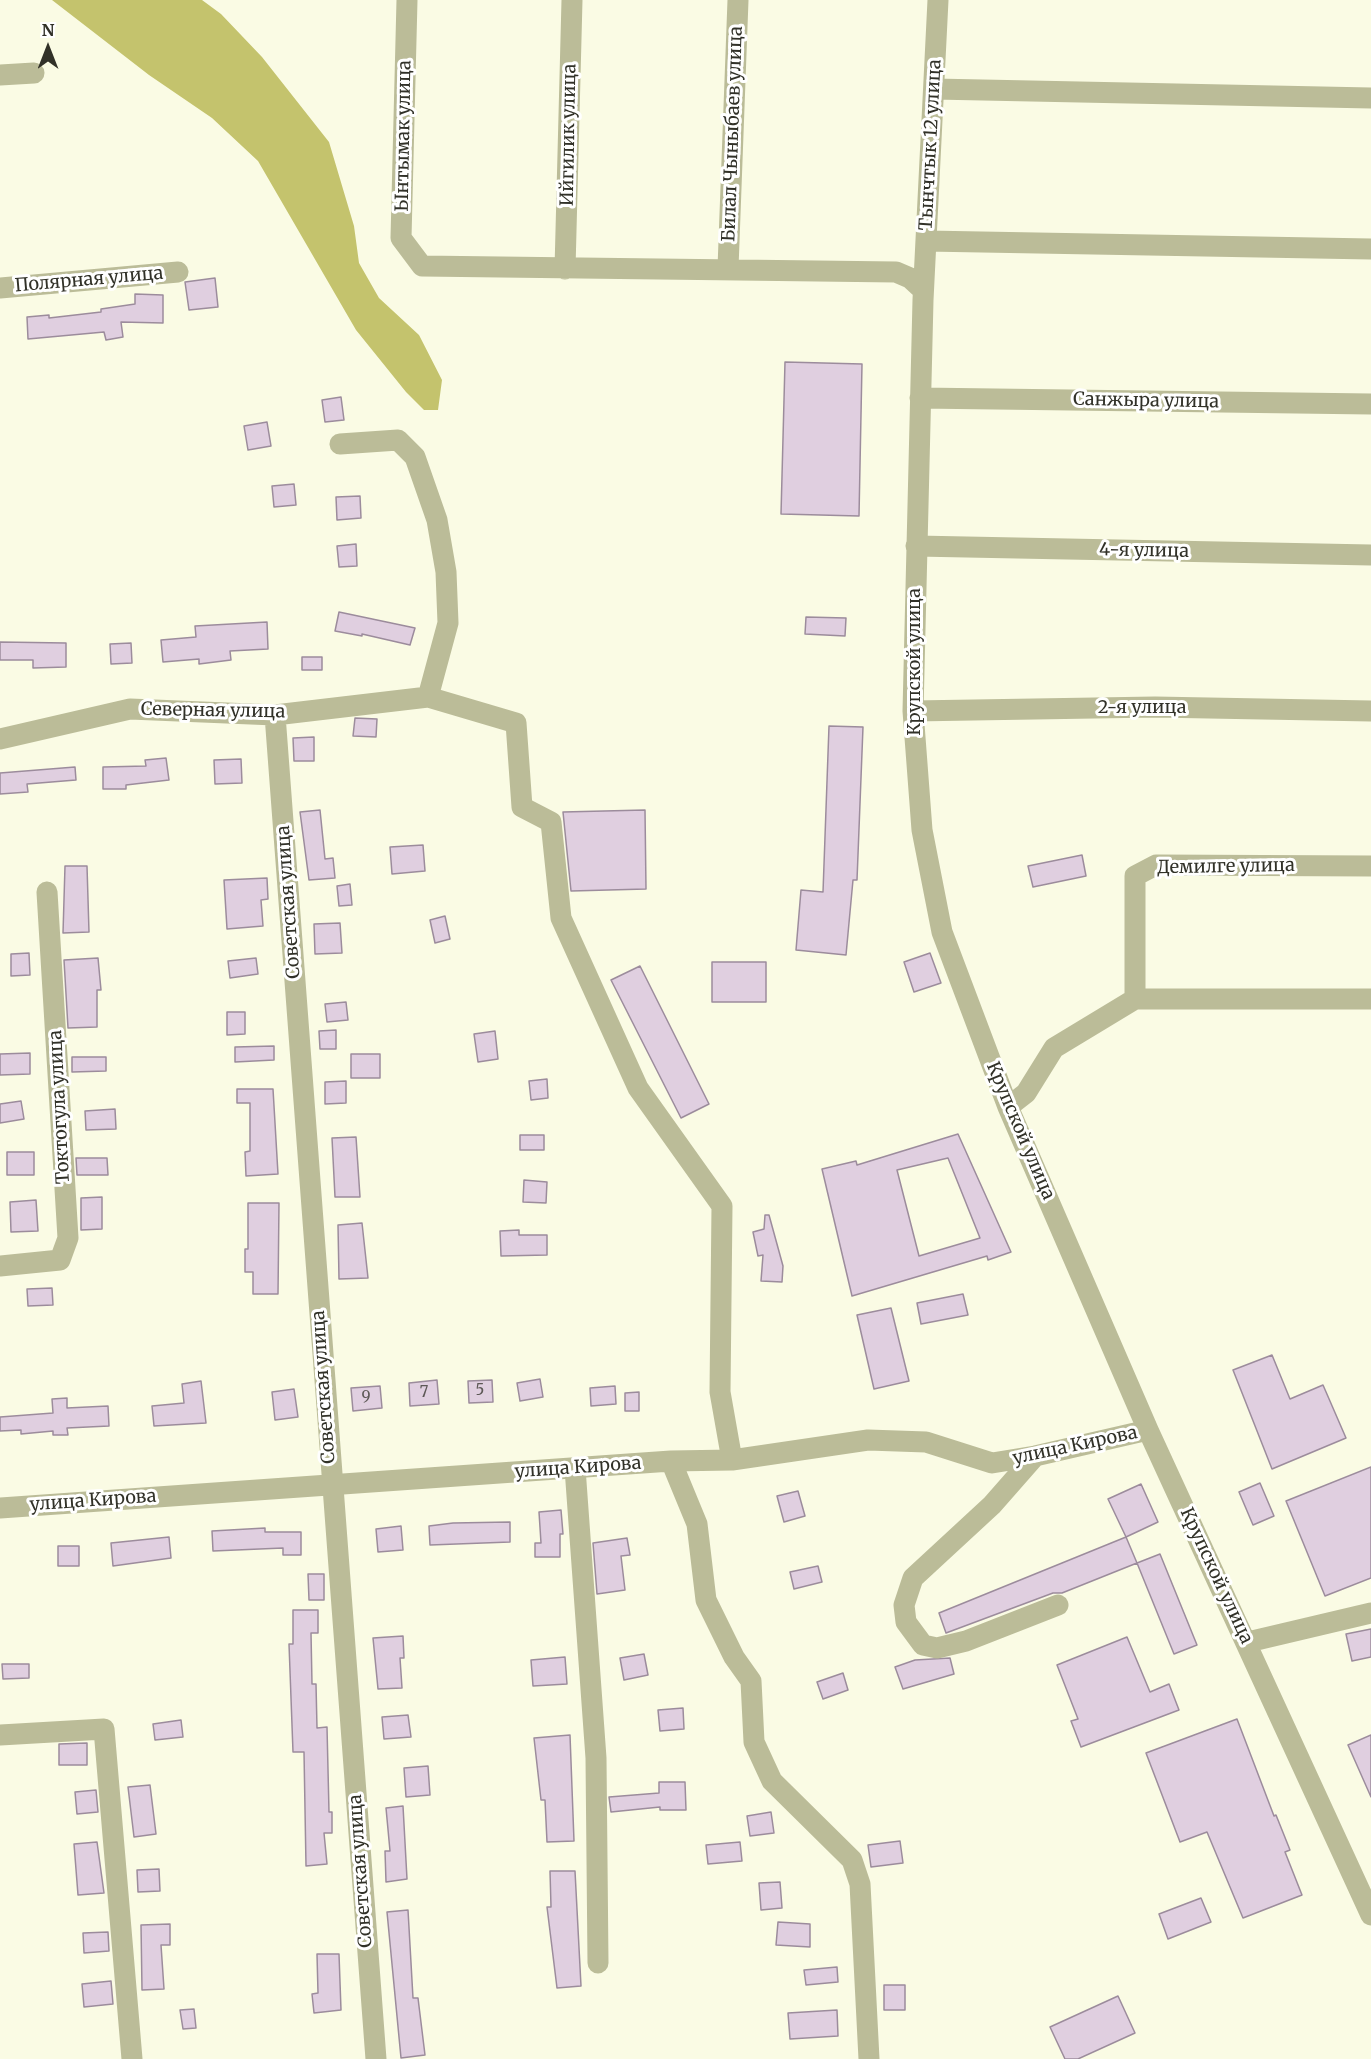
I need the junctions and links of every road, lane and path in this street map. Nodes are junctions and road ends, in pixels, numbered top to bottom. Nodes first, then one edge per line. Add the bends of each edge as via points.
1 (407, 0) edge
2 (572, 0) edge
3 (738, 0) edge
4 (938, 0) edge
5 (34, 73) dead end
6 (0, 75) edge
7 (934, 88) junction
8 (1371, 98) edge
9 (926, 241) junction
10 (1371, 249) edge
11 (728, 268) junction
12 (565, 269) junction
13 (178, 272) dead end
14 (0, 288) edge
15 (923, 290) junction
16 (920, 398) junction
17 (1371, 404) edge
18 (340, 444) dead end
19 (916, 546) junction
20 (1371, 555) edge
21 (428, 697) junction
22 (913, 711) junction
23 (1371, 711) edge
24 (275, 715) junction
25 (0, 739) edge
26 (1371, 866) edge
27 (47, 892) dead end
28 (1135, 999) junction
29 (1371, 999) edge
30 (1008, 1107) junction
31 (0, 1266) edge
32 (1148, 1430) junction
33 (1035, 1456) junction
34 (732, 1460) junction
35 (671, 1461) junction
36 (575, 1468) junction
37 (331, 1485) junction
38 (0, 1508) edge
39 (1058, 1605) dead end
40 (1371, 1613) edge
41 (1248, 1642) junction
42 (0, 1735) edge
43 (1371, 1915) edge
44 (598, 1963) dead end
45 (132, 2059) edge
46 (376, 2059) edge
47 (869, 2059) edge

1 - 12 street, Ынтымак улица via 401,238 422,266
2 - 12 street, Ийгилик улица
3 - 11 street, Билал Чыныбаев улица
4 - 7 street, Тынчтык 12 улица
5 - 6 street
7 - 8 street
7 - 9 street, Тынчтык 12 улица
9 - 10 street
9 - 15 street, Тынчтык 12 улица
11 - 12 street
11 - 15 street via 896,272
13 - 14 street, Полярная улица
15 - 16 street, Крупской улица
16 - 17 street, Санжыра улица
16 - 19 street, Крупской улица
18 - 21 street via 399,440 415,458 434,509 447,572 448,623
19 - 20 street, 4-я улица
19 - 22 street, Крупской улица
21 - 24 street, Северная улица
21 - 34 street via 516,723 522,807 551,822 561,918 638,1088 722,1206 720,1392
22 - 23 street, 2-я улица via 1155,707
22 - 30 street, Крупской улица via 922,830 942,932
24 - 25 street, Северная улица via 129,710
24 - 37 street, Советская улица
26 - 28 street, Демилге улица via 1156,864 1135,876
27 - 31 street, Токтогула улица via 68,1238 60,1260
28 - 29 street
28 - 30 street via 1054,1048 1026,1093
30 - 32 street, Крупской улица
32 - 33 street, улица Кирова
32 - 41 street, Крупской улица
33 - 34 street, улица Кирова via 992,1463 926,1442 868,1440
33 - 39 street via 992,1505 913,1578 904,1605 906,1622 923,1645 937,1648 966,1641
34 - 35 street, улица Кирова
35 - 36 street, улица Кирова
35 - 47 street via 697,1524 706,1600 734,1657 751,1681 754,1742 772,1781 852,1860 860,1884
36 - 37 street, улица Кирова
36 - 44 street via 596,1758
37 - 38 street, улица Кирова
37 - 46 street, Советская улица
40 - 41 street
41 - 43 street, Крупской улица
42 - 45 street via 104,1729

